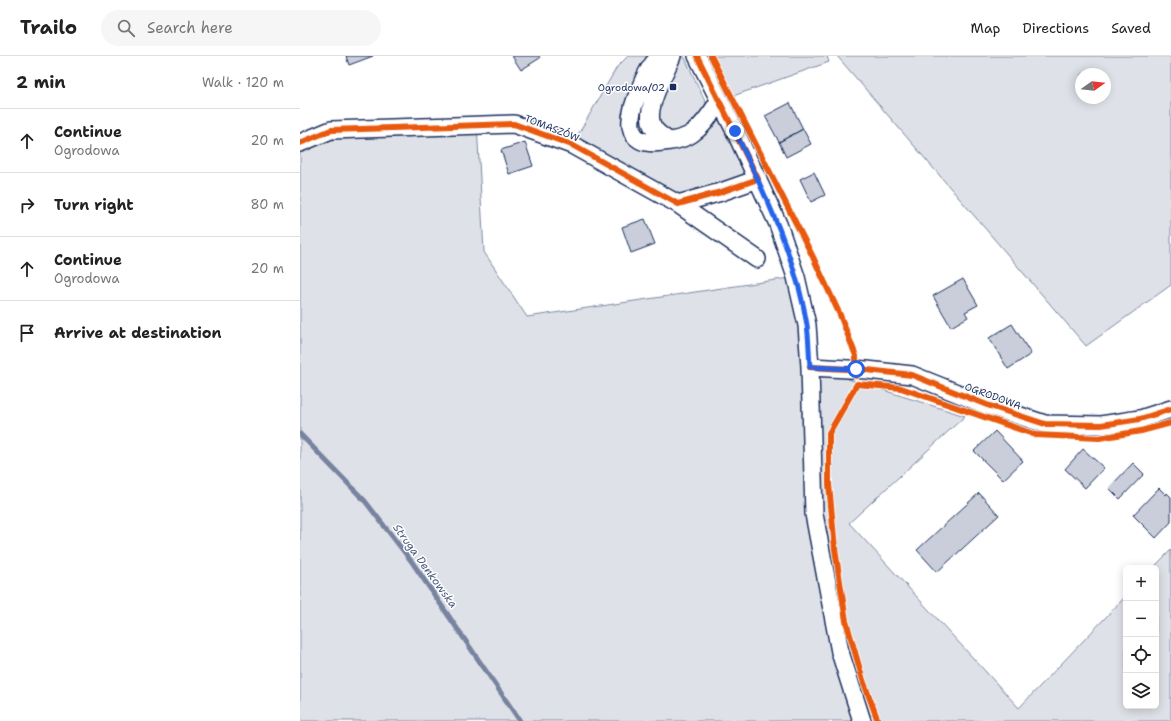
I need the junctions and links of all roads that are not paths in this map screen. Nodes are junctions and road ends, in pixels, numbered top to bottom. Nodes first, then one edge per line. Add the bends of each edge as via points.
1 (661, 56) edge
2 (672, 56) edge
3 (697, 56) edge
4 (719, 101) junction
5 (670, 141) junction
6 (300, 143) edge
7 (758, 179) junction
8 (678, 204) junction
9 (757, 259) dead end
10 (810, 367) junction
11 (1171, 410) edge
12 (862, 721) edge

1 - 5 street via 643,80 630,116 634,133 639,139 647,143
2 - 5 street via 652,103 650,117 653,128
3 - 4 street
4 - 5 street via 694,132
4 - 7 street
6 - 8 street, TOMASZÓW via 331,130 514,124 572,145
7 - 8 street
7 - 10 street via 778,224 796,277 807,325
8 - 9 street, TOMASZÓW
10 - 11 street, OGRODOWA via 912,375 987,406 1044,424 1100,425 1140,419
10 - 12 street via 814,514 840,652

